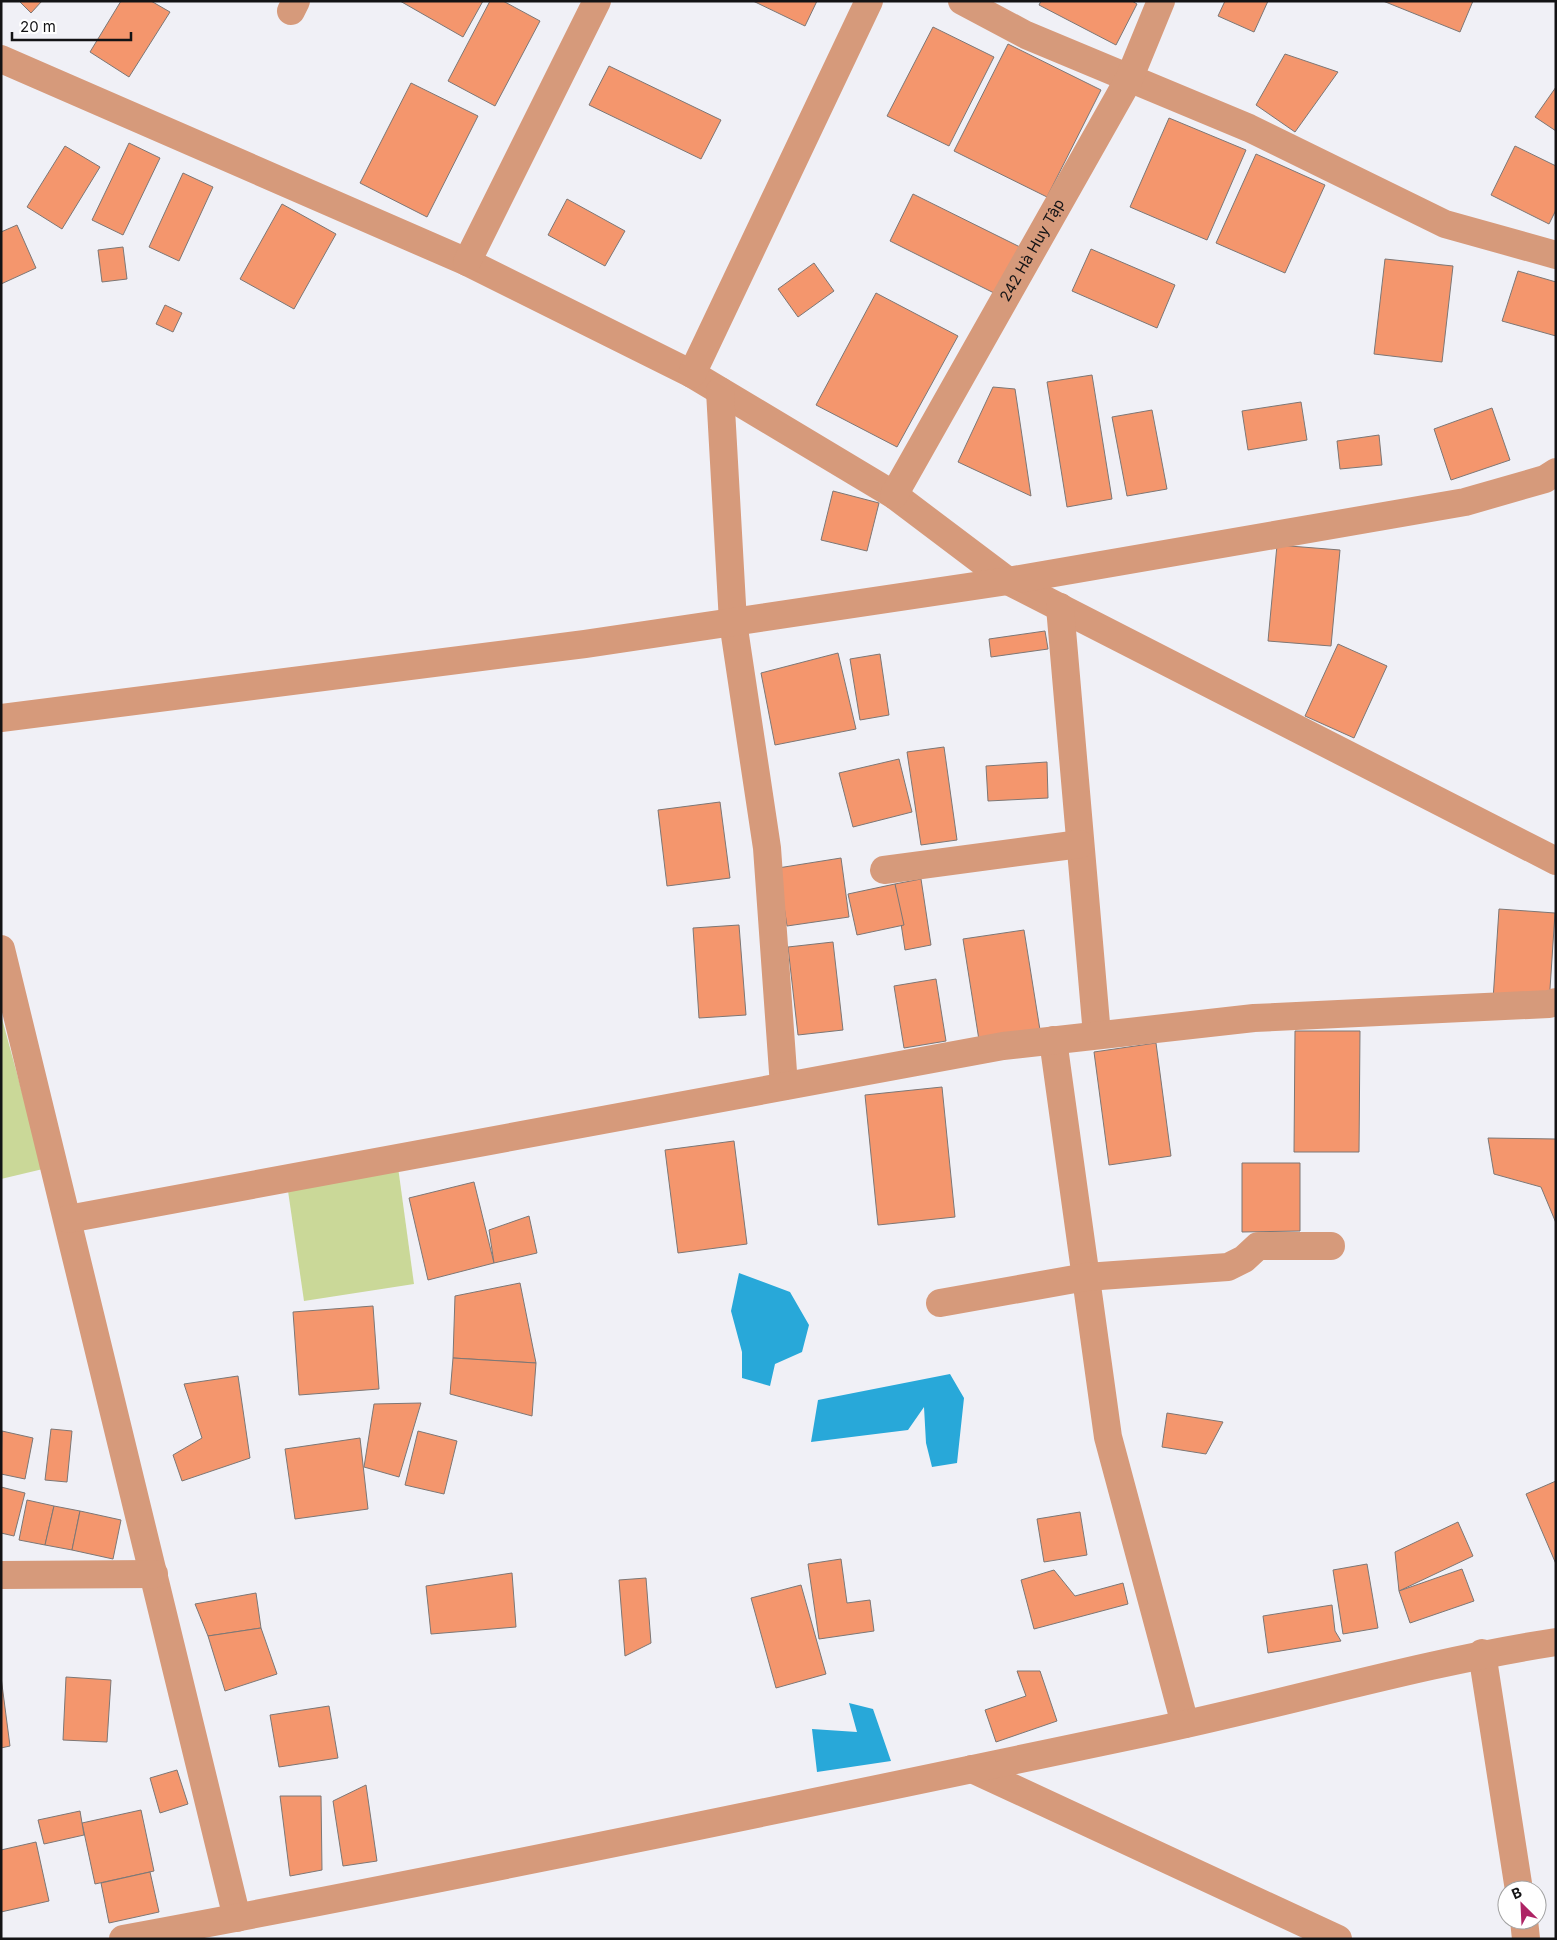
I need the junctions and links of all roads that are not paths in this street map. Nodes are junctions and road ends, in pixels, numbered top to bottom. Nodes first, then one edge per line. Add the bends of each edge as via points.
1 (597, 1) edge
2 (869, 1) edge
3 (962, 1) edge
4 (1161, 1) edge
5 (1, 59) edge
6 (1129, 79) junction
7 (1556, 255) edge
8 (467, 262) junction
9 (692, 374) junction
10 (720, 391) junction
11 (1556, 472) edge
12 (894, 495) junction
13 (1008, 581) junction
14 (1060, 607) junction
15 (733, 622) junction
16 (1, 718) edge
17 (1080, 844) junction
18 (1556, 861) edge
19 (884, 870) dead end
20 (2, 955) edge
21 (1556, 1002) edge
22 (1097, 1035) junction
23 (1053, 1040) junction
24 (784, 1086) junction
25 (68, 1219) junction
26 (1331, 1246) dead end
27 (1086, 1277) junction
28 (940, 1303) dead end
29 (154, 1574) junction
30 (1, 1575) edge
31 (1556, 1642) edge
32 (1482, 1653) junction
33 (1185, 1724) junction
34 (972, 1769) junction
35 (1517, 1880) edge
36 (237, 1918) junction
37 (123, 1939) edge
38 (1338, 1939) edge

1 - 8 street
2 - 9 street
3 - 6 street via 1026,34
4 - 6 street, 242 Hà Huy Tập
5 - 8 street
6 - 7 street via 1248,128 1445,224
6 - 12 street, 242 Hà Huy Tập
8 - 9 street
9 - 10 street
10 - 12 street
10 - 15 street
11 - 13 street via 1545,479 1465,502
12 - 13 street
13 - 14 street
13 - 15 street
14 - 17 street
14 - 18 street
15 - 16 street via 585,644
15 - 24 street via 767,848
17 - 19 street
17 - 22 street
20 - 25 street
21 - 22 street via 1254,1018
22 - 23 street
23 - 24 street via 1003,1046
23 - 27 street
24 - 25 street
25 - 29 street
26 - 27 street via 1258,1246 1244,1259 1228,1267
27 - 28 street
27 - 33 street via 1108,1437
29 - 30 street
29 - 36 street
31 - 32 street
32 - 33 street
32 - 35 street
33 - 34 street
34 - 36 street via 414,1885
34 - 38 street
36 - 37 street

